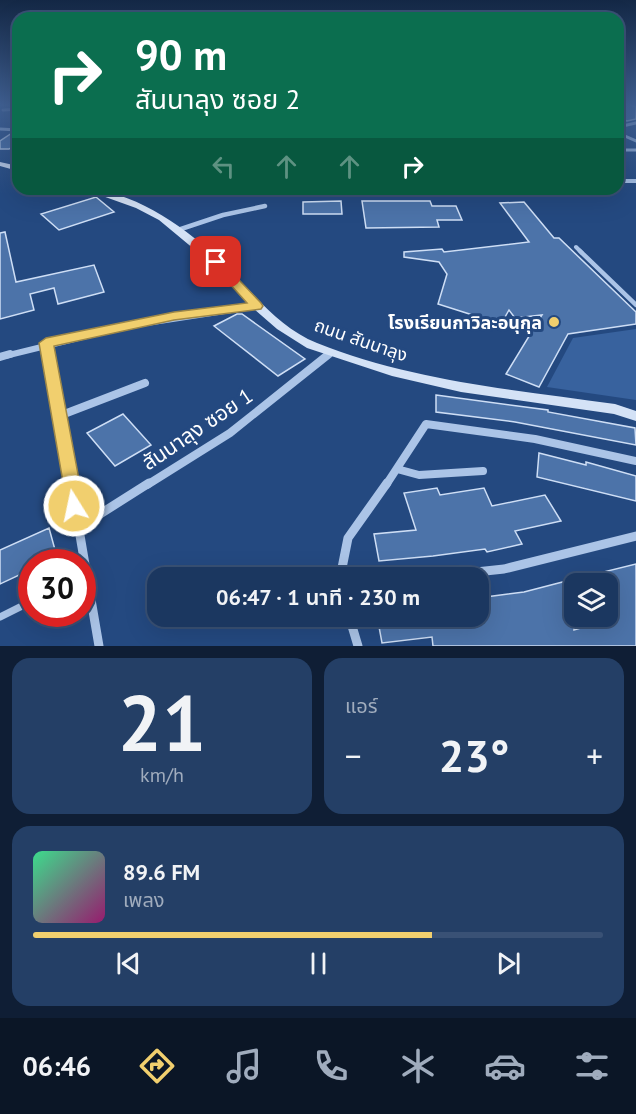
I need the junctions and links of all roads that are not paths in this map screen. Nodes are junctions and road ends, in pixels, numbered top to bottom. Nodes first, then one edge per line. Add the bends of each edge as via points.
1 (106, 195) edge
2 (265, 206) dead end
3 (178, 230) junction
4 (576, 247) dead end
5 (636, 304) edge
6 (257, 306) junction
7 (46, 343) junction
8 (330, 353) junction
9 (0, 357) edge
10 (145, 383) dead end
11 (59, 416) junction
12 (636, 416) edge
13 (636, 461) edge
14 (397, 470) junction
15 (483, 471) dead end
16 (78, 528) junction
17 (636, 536) edge
18 (81, 549) edge
19 (341, 567) edge
20 (489, 571) edge
21 (18, 608) edge
22 (0, 617) edge
23 (95, 627) edge
24 (352, 627) edge
25 (99, 646) edge
26 (358, 646) edge

1 - 3 street, ถนน สันนาลุง via 140,206
2 - 3 street
3 - 6 street, ถนน สันนาลุง via 216,262
4 - 5 lane
6 - 7 street via 174,316
6 - 8 street, ถนน สันนาลุง via 281,326
7 - 9 street
7 - 11 street
8 - 12 street, ถนน สันนาลุง via 461,387 615,409
8 - 16 street, สันนาลุง ซอย 1 via 230,433
10 - 11 street
11 - 16 street
13 - 14 street via 536,439 426,424
14 - 15 street via 419,475
14 - 19 street via 348,538
16 - 18 street
17 - 20 street
21 - 22 lane
23 - 25 street
24 - 26 street

